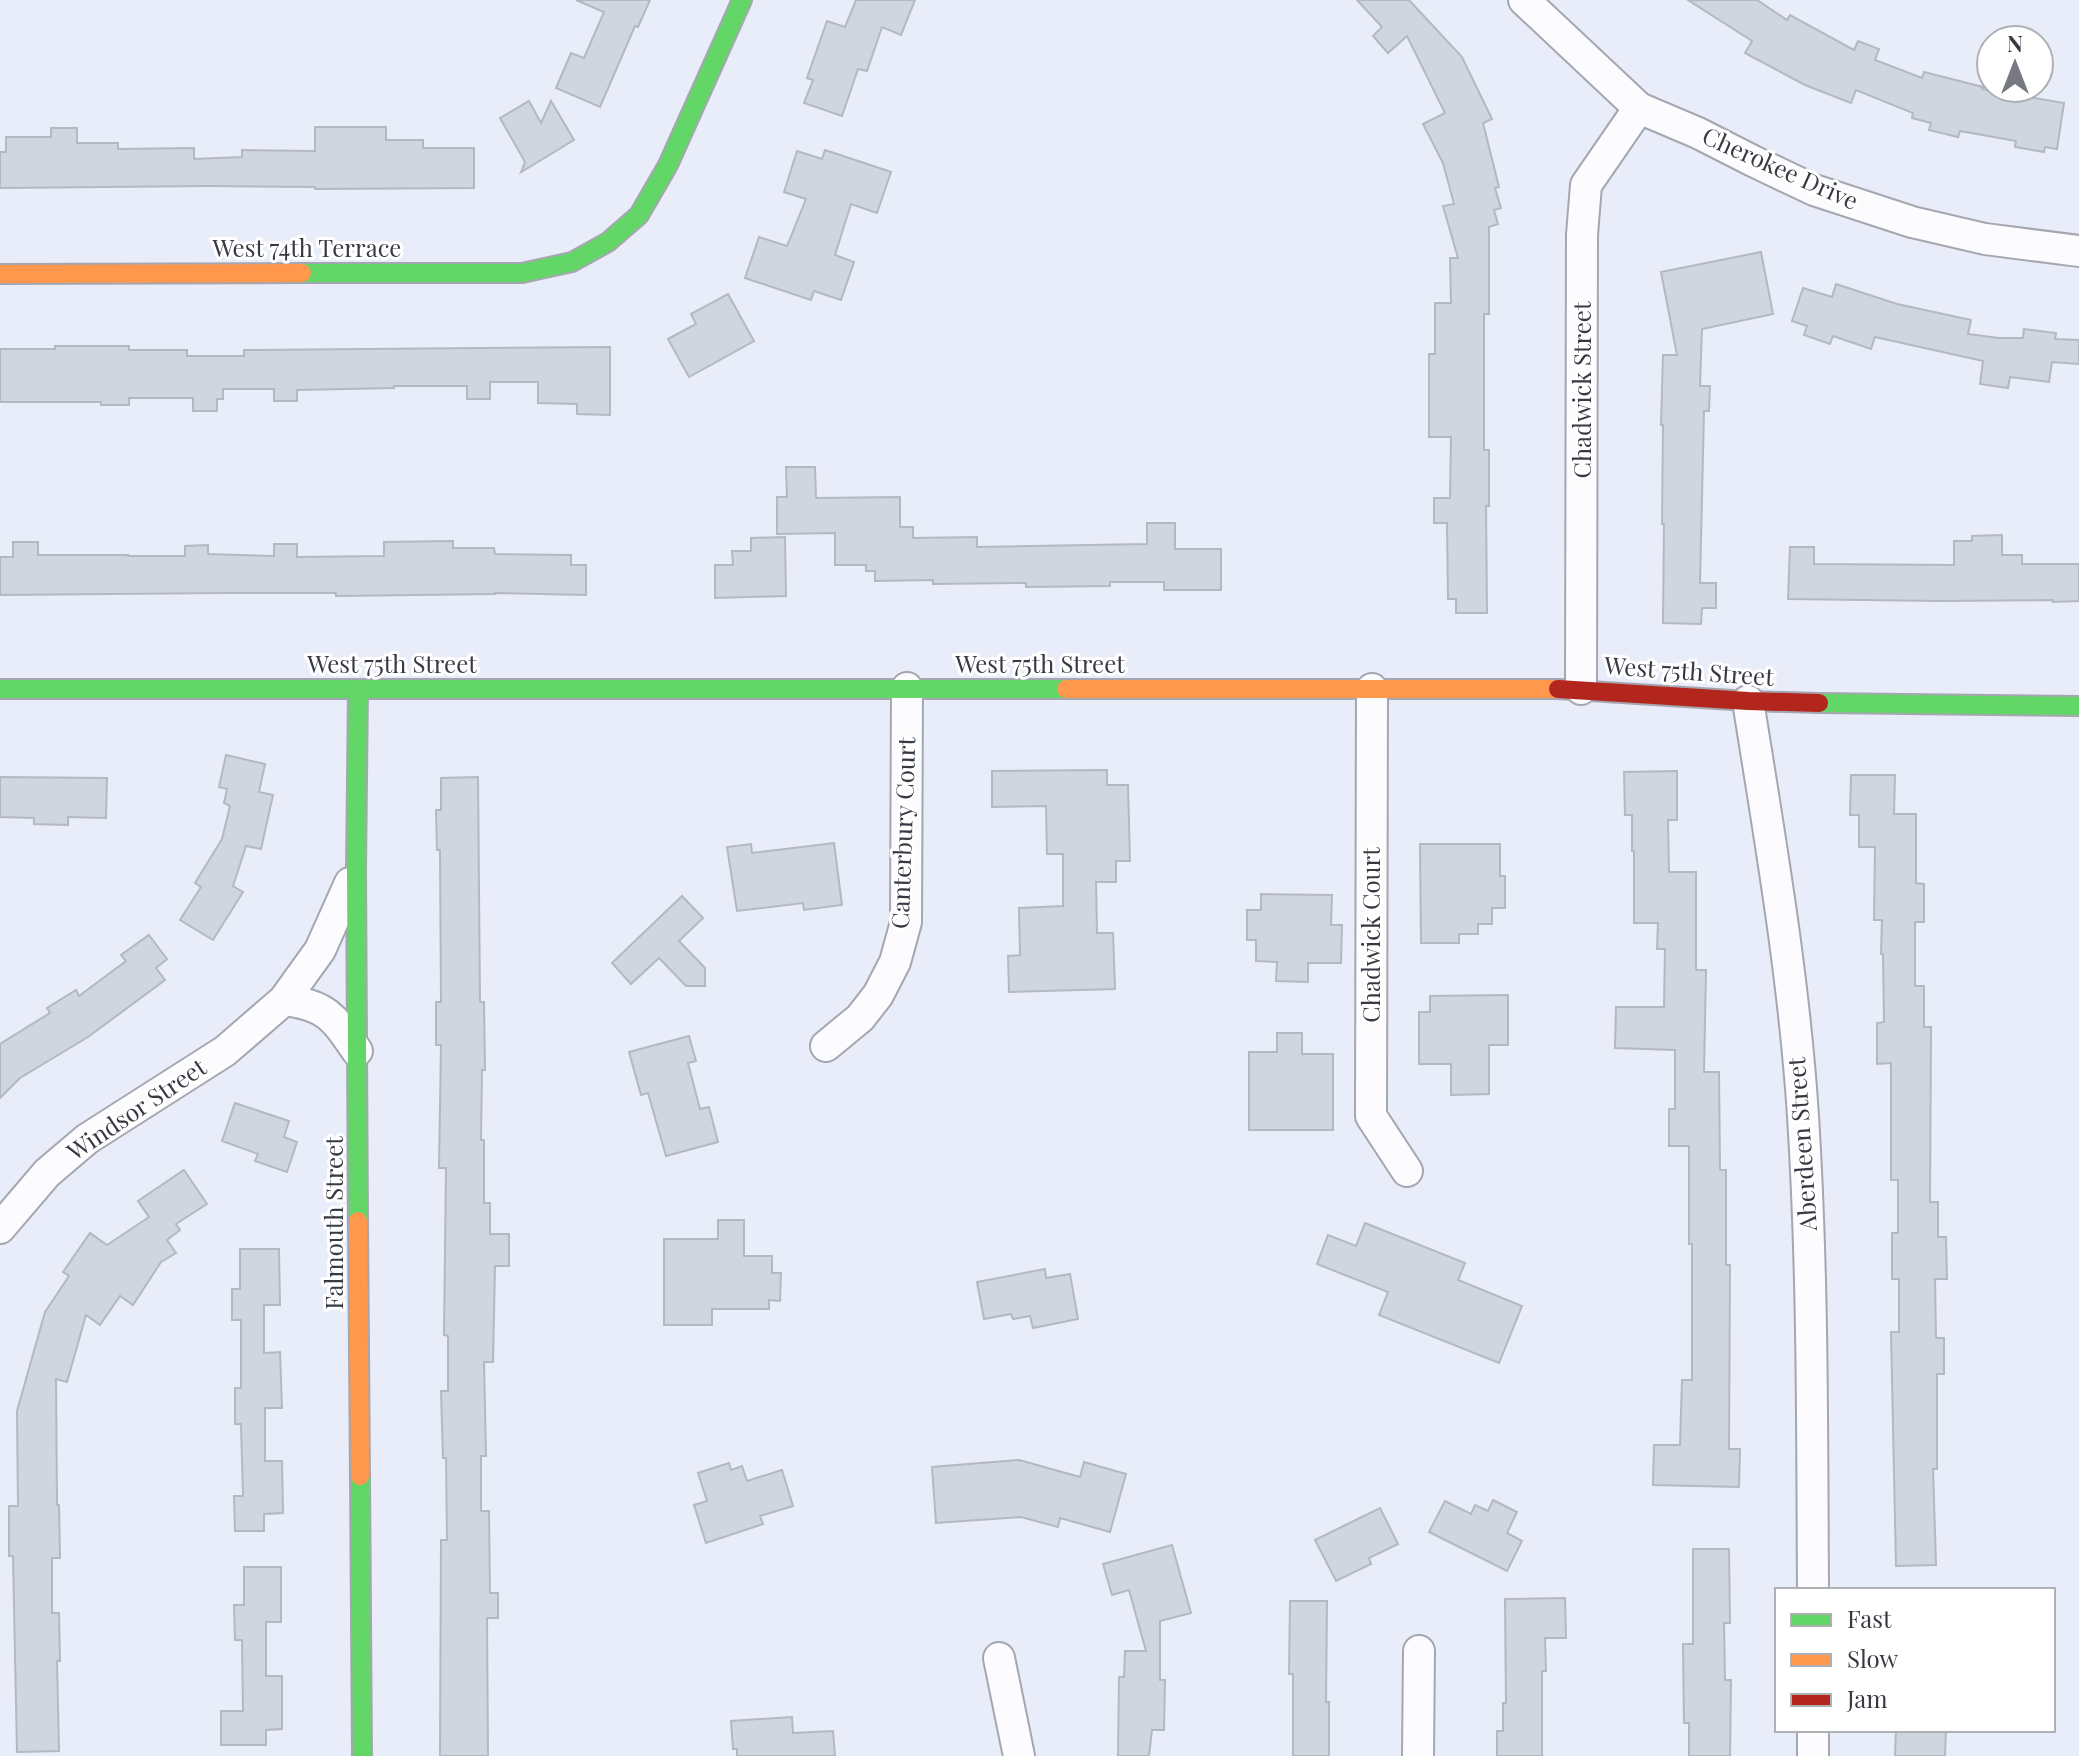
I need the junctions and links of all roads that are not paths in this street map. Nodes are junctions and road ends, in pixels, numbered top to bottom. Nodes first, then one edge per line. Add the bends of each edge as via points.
1 (742, 0) edge
2 (1524, 0) edge
3 (1639, 108) junction
4 (2079, 251) edge
5 (0, 274) edge
6 (907, 688) junction
7 (0, 689) edge
8 (358, 689) junction
9 (1372, 689) junction
10 (1581, 689) junction
11 (1748, 701) junction
12 (2079, 706) edge
13 (356, 870) junction
14 (284, 1000) junction
15 (826, 1046) dead end
16 (357, 1051) junction
17 (1407, 1171) dead end
18 (0, 1228) edge
19 (1813, 1588) edge
20 (1419, 1651) dead end
21 (999, 1658) dead end
22 (1813, 1732) edge
23 (362, 1756) edge
24 (1019, 1756) edge
25 (1418, 1756) edge
26 (1813, 1756) edge

1 - 5 main road, West 74th Terrace via 668,165 639,215 608,242 572,262 522,273
2 - 3 street, Cherokee Drive
3 - 4 street, Cherokee Drive via 1814,190 1912,222 1985,239
3 - 10 street, Chadwick Street via 1586,185
6 - 8 main road, West 75th Street
6 - 9 main road, West 75th Street
6 - 15 street, Canterbury Court via 906,922 895,962 878,995
7 - 8 main road, West 75th Street
8 - 13 main road, Falmouth Street
9 - 10 main road, West 75th Street
9 - 17 street, Chadwick Court via 1371,1116
10 - 11 main road, West 75th Street
11 - 12 main road, West 75th Street
11 - 19 street, Aberdeen Street via 1779,890 1803,1114 1812,1323
13 - 14 street, Windsor Street via 320,950
13 - 16 main road, Falmouth Street
14 - 16 street via 329,1014
14 - 18 street, Windsor Street via 225,1051 87,1139 47,1173
16 - 23 main road, Falmouth Street
20 - 25 street
21 - 24 street
22 - 26 street

